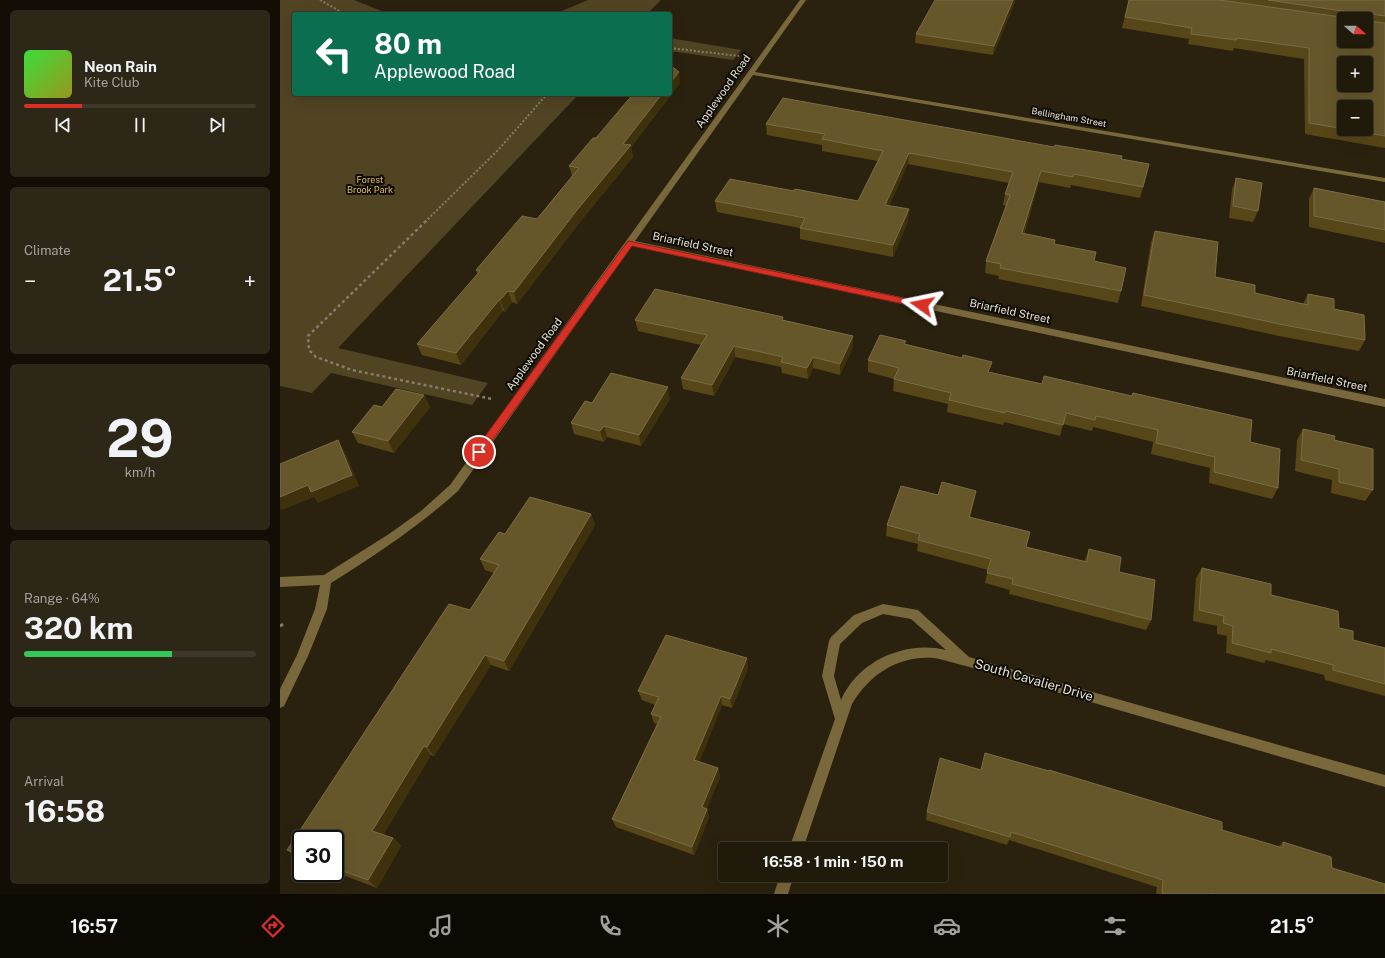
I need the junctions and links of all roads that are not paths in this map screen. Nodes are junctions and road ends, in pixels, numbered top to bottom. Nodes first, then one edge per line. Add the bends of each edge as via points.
1 (803, 0) edge
2 (751, 73) junction
3 (1385, 180) edge
4 (630, 243) junction
5 (1385, 404) edge
6 (326, 580) junction
7 (280, 582) edge
8 (966, 661) junction
9 (280, 702) edge
10 (841, 719) junction
11 (1385, 781) edge
12 (798, 842) edge
13 (785, 882) edge
14 (781, 894) edge

1 - 2 street, Applewood Road
2 - 3 street, Bellingham Street
2 - 4 street, Applewood Road
4 - 5 street, Briarfield Street
4 - 6 street, Applewood Road via 516,398 454,488 435,506 389,540
6 - 7 street
6 - 9 street via 321,609
8 - 10 street, South Cavalier Drive via 933,653 905,655 885,662 868,673 854,689
8 - 10 street via 914,614 883,609 858,619 835,641 828,676
8 - 11 street, South Cavalier Drive
10 - 12 street, South Cavalier Drive
13 - 14 street

